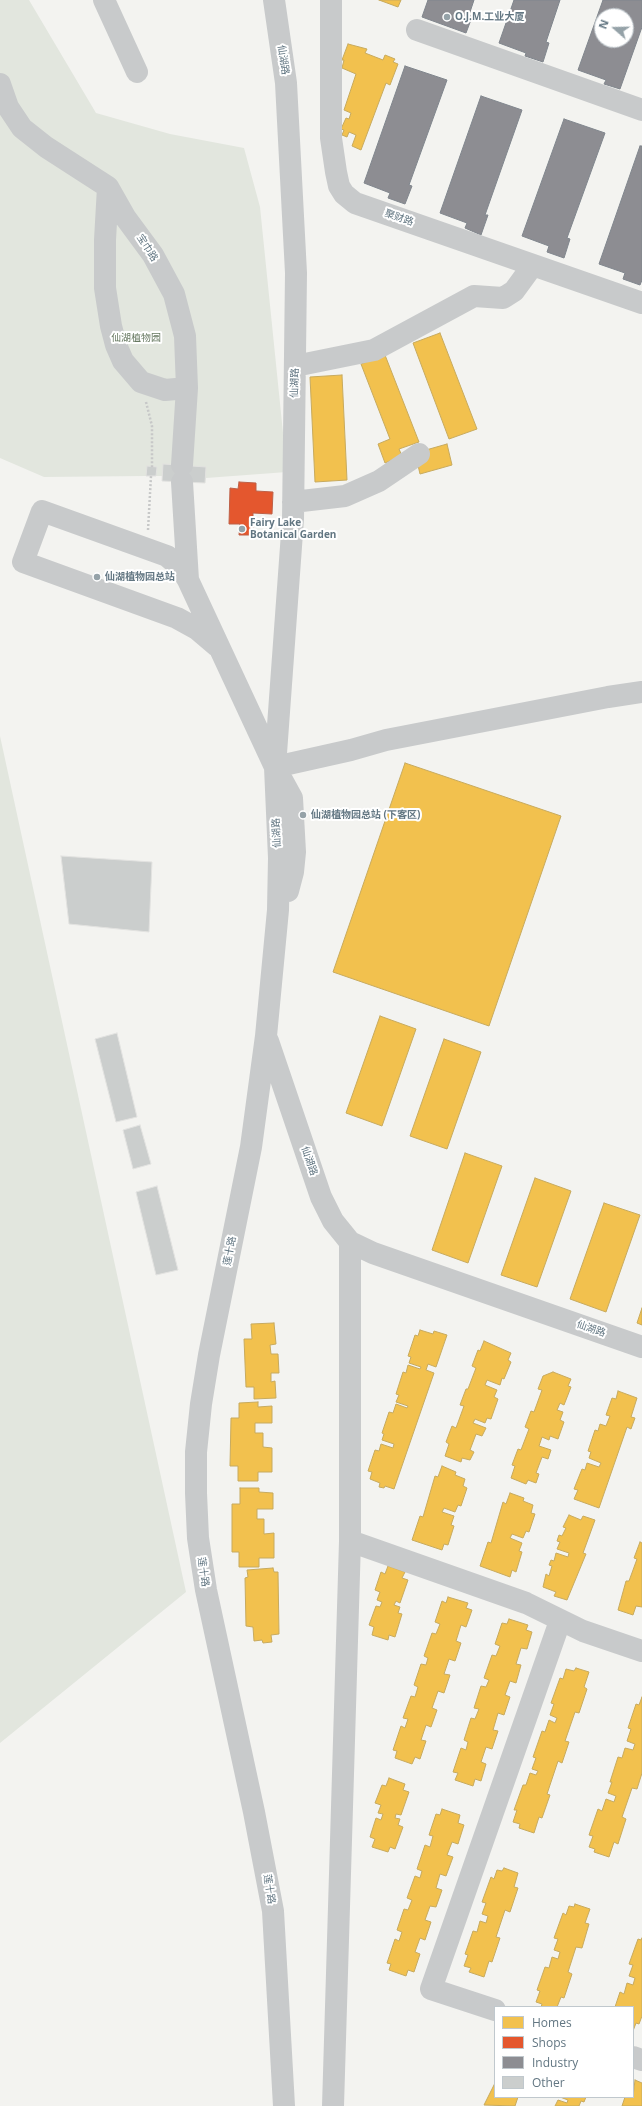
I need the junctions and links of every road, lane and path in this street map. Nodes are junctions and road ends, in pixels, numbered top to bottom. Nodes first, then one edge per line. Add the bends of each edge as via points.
1 (104, 0) edge
2 (274, 0) edge
3 (331, 0) edge
4 (417, 30) dead end
5 (137, 72) dead end
6 (0, 84) edge
7 (642, 110) edge
8 (108, 187) junction
9 (533, 265) junction
10 (642, 303) edge
11 (295, 366) junction
12 (141, 382) junction
13 (187, 388) junction
14 (418, 454) dead end
15 (152, 467) dead end
16 (182, 474) joint
17 (151, 476) dead end
18 (293, 502) junction
19 (147, 548) junction
20 (188, 580) junction
21 (221, 649) junction
22 (642, 692) edge
23 (275, 767) junction
24 (266, 1036) junction
25 (350, 1242) junction
26 (642, 1347) edge
27 (350, 1541) junction
28 (560, 1621) junction
29 (642, 1651) edge
30 (494, 2010) edge
31 (284, 2106) edge
32 (333, 2106) edge

1 - 5 street
2 - 11 street, 仙湖路 via 286,83 296,273
3 - 9 street, 聚财路 via 331,138 339,186 344,194 355,203
4 - 7 street
6 - 8 street, 宝巾路 via 8,107 22,128 46,147
8 - 12 street via 105,288 111,326 123,361
8 - 13 street, 宝巾路 via 153,255 174,294 185,336
9 - 10 street, 聚财路
9 - 11 street via 514,291 503,298 474,296 374,350
11 - 18 street, 仙湖路
12 - 13 street via 165,390
12 - 15 path via 152,426
13 - 16 street, 宝巾路
14 - 18 street via 379,481 345,496
16 - 20 street, 仙湖路
17 - 19 path
18 - 23 street, 仙湖路
19 - 20 street via 166,556 180,567
19 - 21 street via 42,512 23,562 177,618 197,629
20 - 21 street, 仙湖路
21 - 23 street, 仙湖路
22 - 23 street via 608,696 386,740
23 - 24 street, 仙湖路 via 279,858 278,910
24 - 25 street, 仙湖路 via 321,1197 333,1221
24 - 31 street, 莲十路 via 251,1147 201,1404 196,1452 196,1493 198,1538 206,1590 273,1911
25 - 26 street, 仙湖路 via 374,1253
25 - 27 street
27 - 28 street via 526,1602
27 - 32 street
28 - 29 street
28 - 30 street via 431,1989

